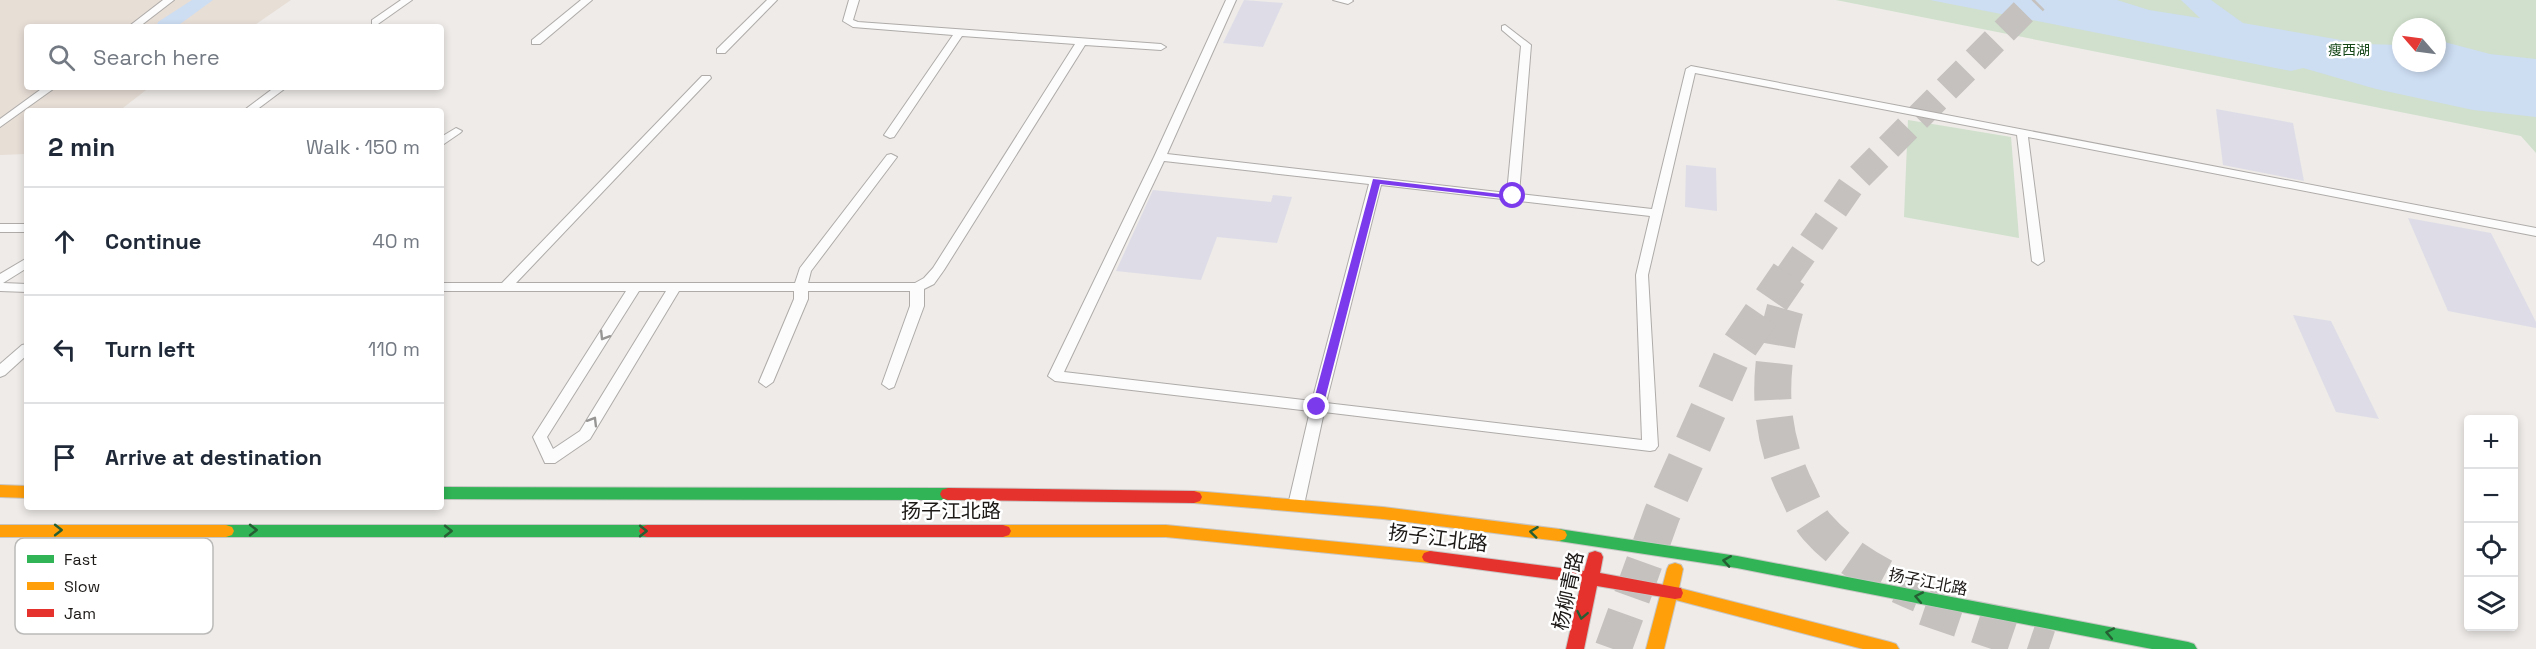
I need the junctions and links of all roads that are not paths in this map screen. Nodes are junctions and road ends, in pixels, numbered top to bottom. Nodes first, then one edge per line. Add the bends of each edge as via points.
1 (170, 0) edge
2 (406, 0) edge
3 (587, 0) edge
4 (772, 0) edge
5 (854, 0) edge
6 (1232, 0) edge
7 (375, 22) dead end
8 (137, 24) edge
9 (1505, 28) dead end
10 (960, 32) junction
11 (1082, 41) junction
12 (536, 42) dead end
13 (1161, 47) dead end
14 (721, 51) dead end
15 (706, 78) dead end
16 (47, 90) edge
17 (278, 90) edge
18 (252, 108) edge
19 (0, 124) edge
20 (456, 131) dead end
21 (2022, 132) junction
22 (890, 135) dead end
23 (444, 141) edge
24 (891, 157) dead end
25 (1160, 157) junction
26 (1376, 181) junction
27 (1513, 196) junction
28 (1658, 213) junction
29 (0, 228) edge
30 (24, 228) edge
31 (2536, 232) edge
32 (2038, 261) dead end
33 (24, 264) edge
34 (0, 280) edge
35 (801, 286) junction
36 (0, 287) edge
37 (444, 287) edge
38 (505, 287) junction
39 (635, 287) junction
40 (675, 287) junction
41 (917, 287) junction
42 (24, 288) edge
43 (24, 351) edge
44 (0, 372) edge
45 (766, 382) dead end
46 (889, 384) dead end
47 (1317, 407) junction
48 (0, 491) edge
49 (24, 492) edge
50 (444, 493) edge
51 (1296, 506) junction
52 (0, 531) edge
53 (1599, 540) junction
54 (1680, 553) junction
55 (1590, 578) junction
56 (1668, 591) junction
57 (1575, 649) edge
58 (1655, 649) edge
59 (1890, 649) edge
60 (2188, 649) edge

1 - 8 lane
2 - 7 lane
3 - 12 lane
4 - 14 lane
5 - 10 lane via 848,21 856,25
6 - 25 lane
9 - 27 lane via 1526,45
10 - 11 lane
10 - 22 lane
11 - 13 lane
11 - 41 lane via 938,270
15 - 38 lane
16 - 19 lane
17 - 18 lane
20 - 23 lane
21 - 28 lane via 1691,69
21 - 31 lane
21 - 32 lane
24 - 35 lane via 805,271
25 - 26 lane
25 - 47 lane via 1054,376
26 - 27 lane
26 - 47 lane
27 - 28 lane
28 - 47 lane via 1642,275 1650,446
29 - 30 lane
33 - 34 lane
35 - 40 lane
35 - 41 lane
35 - 45 lane via 801,299
36 - 42 lane
37 - 38 lane
38 - 39 lane
39 - 40 lane
39 -> 40 lane via 540,437 550,459 585,435
41 - 46 lane via 917,306
43 - 44 lane
47 - 51 lane
48 - 49 main road
50 - 51 main road, 扬子江北路 via 1174,495
53 -> 51 main road, 扬子江北路
52 -> 55 main road, 扬子江北路 via 1166,531 1377,550
53 - 54 main road, 扬子江北路
53 - 55 main road, 杨柳青路
54 - 56 main road
60 -> 54 main road, 扬子江北路
55 - 56 main road, 扬子江北路
55 -> 57 main road, 杨柳青路
56 - 58 main road
56 - 59 main road, 扬子江北路

